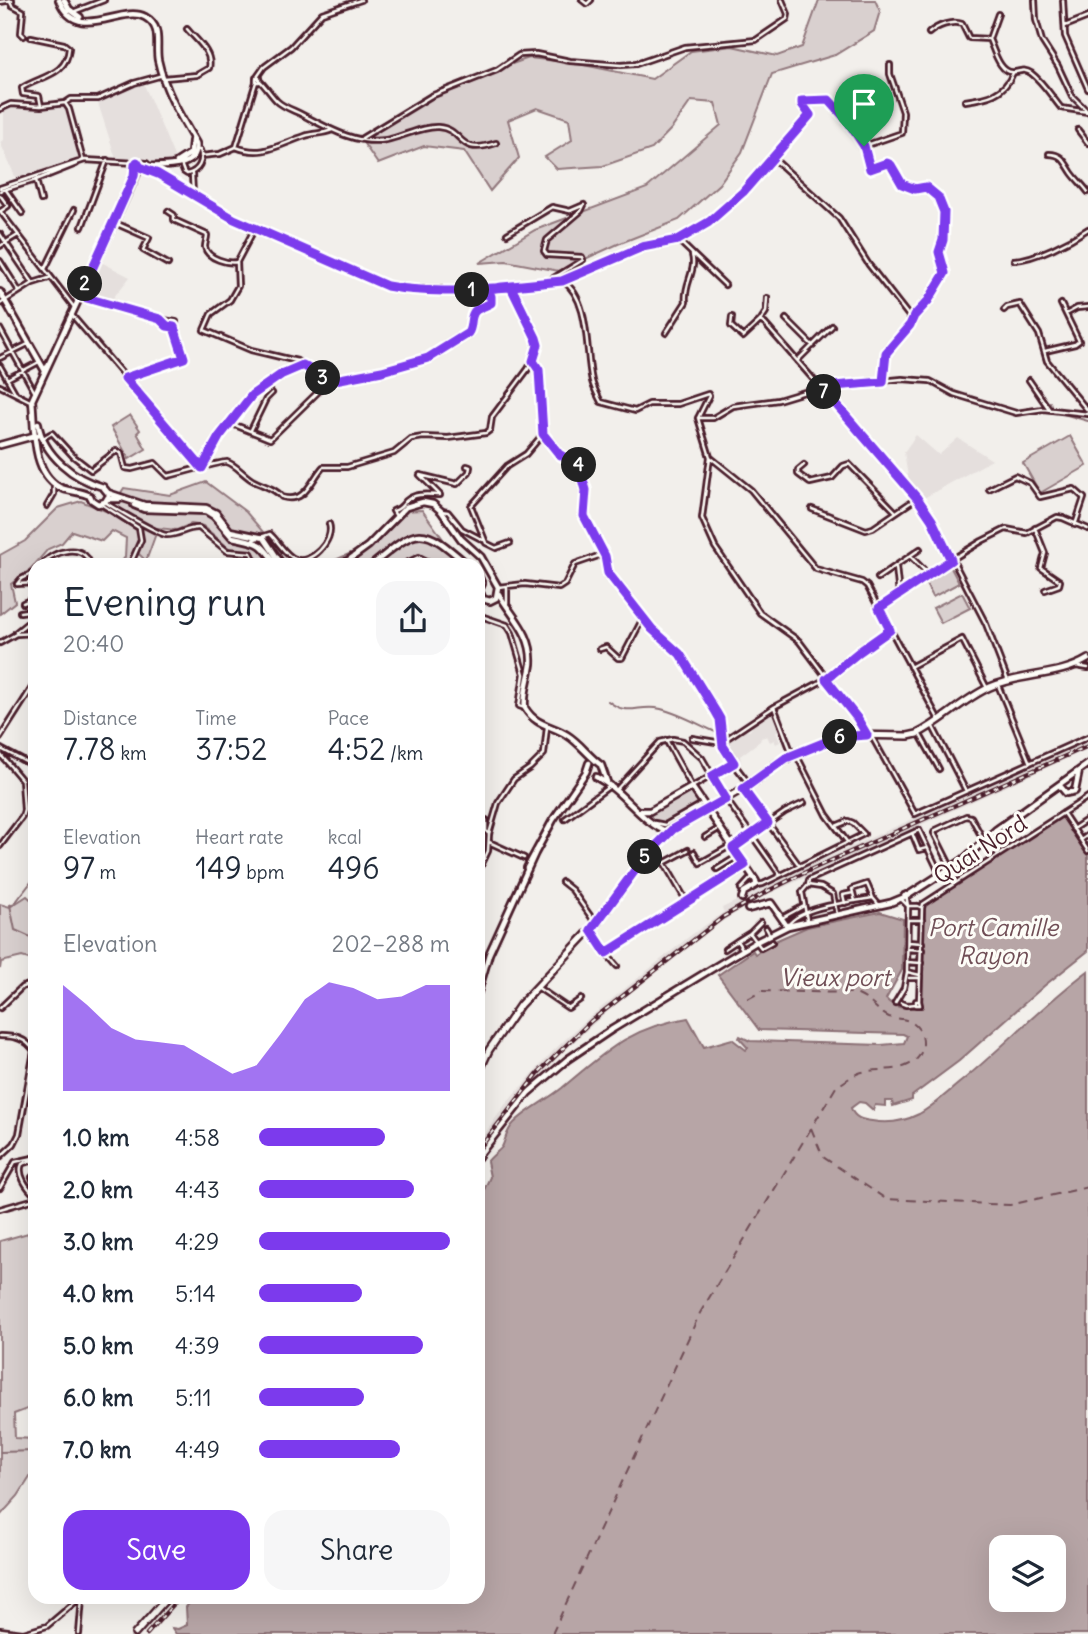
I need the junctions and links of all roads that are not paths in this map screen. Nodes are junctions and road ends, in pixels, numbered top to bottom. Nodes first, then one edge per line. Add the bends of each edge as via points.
1 (11, 0) edge
2 (60, 0) edge
3 (104, 0) edge
4 (361, 0) edge
5 (582, 0) edge
6 (591, 0) edge
7 (782, 0) edge
8 (1035, 0) edge
9 (1063, 0) edge
10 (0, 2) edge
11 (71, 13) junction
12 (998, 13) dead end
13 (1088, 17) edge
14 (1065, 26) junction
15 (187, 29) dead end
16 (929, 33) dead end
17 (24, 36) dead end
18 (31, 37) dead end
19 (989, 39) junction
20 (890, 65) dead end
21 (1013, 73) junction
22 (164, 76) junction
23 (258, 80) junction
24 (1088, 89) edge
25 (965, 102) dead end
26 (65, 103) junction
27 (41, 106) junction
28 (0, 109) edge
29 (1088, 112) edge
30 (332, 130) junction
31 (1078, 130) dead end
32 (362, 138) junction
33 (496, 143) dead end
34 (1088, 143) edge
35 (864, 146) junction
36 (236, 147) junction
37 (196, 151) junction
38 (1049, 154) dead end
39 (773, 158) junction
40 (107, 160) junction
41 (82, 161) junction
42 (169, 164) junction
43 (181, 164) junction
44 (138, 166) junction
45 (189, 173) junction
46 (36, 179) junction
47 (2, 190) edge
48 (1088, 192) edge
49 (193, 194) junction
50 (41, 200) dead end
51 (74, 209) dead end
52 (0, 211) edge
53 (168, 211) dead end
54 (22, 214) dead end
55 (113, 222) junction
56 (82, 227) dead end
57 (255, 228) junction
58 (1088, 229) edge
59 (0, 234) edge
60 (507, 234) dead end
61 (18, 235) junction
62 (678, 240) junction
63 (5, 243) junction
64 (0, 246) edge
65 (692, 255) junction
66 (1014, 260) dead end
67 (0, 261) edge
68 (237, 262) junction
69 (168, 264) dead end
70 (46, 269) junction
71 (50, 278) junction
72 (562, 281) junction
73 (551, 283) junction
74 (33, 284) junction
75 (725, 285) dead end
76 (511, 287) junction
77 (458, 290) junction
78 (0, 292) edge
79 (20, 292) junction
80 (80, 296) junction
81 (767, 298) dead end
82 (3, 303) edge
83 (1061, 304) dead end
84 (74, 307) junction
85 (1088, 307) edge
86 (1004, 310) dead end
87 (71, 314) junction
88 (1066, 314) junction
89 (732, 317) dead end
90 (160, 319) junction
91 (786, 319) dead end
92 (912, 320) junction
93 (760, 321) junction
94 (176, 322) dead end
95 (832, 326) dead end
96 (0, 330) edge
97 (666, 333) dead end
98 (29, 344) junction
99 (813, 346) junction
100 (1045, 351) junction
101 (12, 352) junction
102 (0, 358) edge
103 (798, 360) junction
104 (533, 361) junction
105 (39, 362) junction
106 (303, 365) junction
107 (0, 366) edge
108 (23, 372) junction
109 (45, 372) junction
110 (125, 378) junction
111 (7, 379) junction
112 (324, 379) junction
113 (1029, 380) dead end
114 (883, 382) junction
115 (0, 386) edge
116 (821, 387) junction
117 (35, 392) junction
118 (272, 393) dead end
119 (19, 396) junction
120 (32, 402) junction
121 (1049, 409) junction
122 (1088, 413) edge
123 (698, 418) junction
124 (230, 423) junction
125 (251, 430) junction
126 (543, 434) junction
127 (40, 436) junction
128 (0, 444) edge
129 (710, 457) junction
130 (804, 465) dead end
131 (467, 466) dead end
132 (202, 468) junction
133 (54, 484) junction
134 (99, 486) junction
135 (61, 488) junction
136 (989, 489) dead end
137 (107, 492) junction
138 (54, 494) junction
139 (90, 496) junction
140 (917, 498) junction
141 (104, 502) junction
142 (47, 506) dead end
143 (812, 509) dead end
144 (442, 511) junction
145 (895, 511) junction
146 (396, 517) junction
147 (329, 524) dead end
148 (1075, 524) junction
149 (1035, 528) junction
150 (1088, 529) edge
151 (261, 537) junction
152 (252, 540) junction
153 (485, 541) junction
154 (510, 543) dead end
155 (920, 549) dead end
156 (604, 554) junction
157 (911, 557) junction
158 (48, 558) edge
159 (89, 558) edge
160 (133, 558) edge
161 (254, 558) edge
162 (273, 558) edge
163 (276, 558) edge
164 (294, 558) edge
165 (305, 558) edge
166 (352, 558) edge
167 (381, 558) edge
168 (459, 558) edge
169 (481, 558) edge
170 (951, 560) junction
171 (485, 565) edge
172 (896, 567) junction
173 (928, 574) junction
174 (28, 576) edge
175 (878, 578) dead end
176 (28, 583) edge
177 (485, 583) edge
178 (508, 586) junction
179 (497, 590) junction
180 (1045, 590) dead end
181 (899, 595) junction
182 (485, 600) edge
183 (28, 601) edge
184 (23, 603) dead end
185 (505, 603) junction
186 (879, 608) junction
187 (28, 610) edge
188 (20, 611) dead end
189 (485, 617) edge
190 (643, 618) junction
191 (28, 624) edge
192 (890, 630) junction
193 (16, 633) junction
194 (28, 633) edge
195 (0, 643) edge
196 (600, 649) dead end
197 (1088, 659) edge
198 (1076, 666) junction
199 (910, 667) junction
200 (1088, 668) edge
201 (826, 679) junction
202 (1008, 681) junction
203 (998, 684) junction
204 (987, 688) junction
205 (28, 694) edge
206 (774, 707) junction
207 (525, 708) junction
208 (939, 720) junction
209 (932, 725) junction
210 (547, 727) junction
211 (919, 733) junction
212 (869, 735) junction
213 (1088, 737) edge
214 (0, 738) edge
215 (692, 738) dead end
216 (666, 740) junction
217 (721, 741) junction
218 (0, 749) edge
219 (793, 752) junction
220 (591, 762) junction
221 (28, 763) edge
222 (734, 763) junction
223 (1030, 763) junction
224 (1088, 764) edge
225 (939, 769) dead end
226 (1079, 771) junction
227 (586, 772) junction
228 (602, 772) junction
229 (712, 776) junction
230 (595, 777) junction
231 (1070, 778) junction
232 (1077, 783) junction
233 (578, 784) junction
234 (609, 784) junction
235 (750, 785) junction
236 (1062, 785) junction
237 (692, 787) junction
238 (743, 789) junction
239 (616, 790) junction
240 (966, 792) junction
241 (1088, 797) edge
242 (726, 799) junction
243 (702, 803) junction
244 (804, 803) dead end
245 (707, 810) junction
246 (640, 811) junction
247 (650, 811) junction
248 (1062, 814) junction
249 (565, 819) dead end
250 (1088, 819) edge
251 (485, 820) edge
252 (650, 821) junction
253 (768, 823) junction
254 (836, 826) junction
255 (720, 828) junction
256 (1073, 828) junction
257 (660, 829) junction
258 (671, 831) junction
259 (912, 833) junction
260 (489, 834) junction
261 (751, 835) junction
262 (1088, 835) edge
263 (705, 837) dead end
264 (663, 839) junction
265 (1080, 840) junction
266 (984, 841) junction
267 (489, 842) junction
268 (848, 844) junction
269 (0, 846) edge
270 (655, 847) junction
271 (732, 847) junction
272 (927, 848) junction
273 (688, 850) dead end
274 (1088, 851) edge
275 (694, 852) dead end
276 (738, 855) junction
277 (485, 857) edge
278 (524, 858) dead end
279 (664, 863) junction
280 (745, 865) junction
281 (799, 865) junction
282 (951, 867) junction
283 (717, 869) dead end
284 (940, 874) junction
285 (780, 875) junction
286 (755, 880) junction
287 (562, 882) dead end
288 (808, 885) junction
289 (853, 893) junction
290 (741, 898) dead end
291 (873, 898) junction
292 (905, 898) junction
293 (855, 901) junction
294 (688, 902) junction
295 (847, 903) junction
296 (835, 905) junction
297 (880, 905) junction
298 (805, 906) junction
299 (908, 906) junction
300 (919, 907) junction
301 (748, 909) dead end
302 (820, 909) junction
303 (806, 912) junction
304 (852, 912) junction
305 (837, 914) junction
306 (822, 917) junction
307 (782, 918) junction
308 (807, 920) junction
309 (908, 920) junction
310 (923, 920) junction
311 (761, 922) dead end
312 (596, 924) junction
313 (771, 925) dead end
314 (788, 926) junction
315 (766, 928) dead end
316 (591, 930) junction
317 (777, 932) junction
318 (750, 933) junction
319 (770, 935) junction
320 (737, 941) junction
321 (756, 942) junction
322 (772, 942) dead end
323 (908, 942) junction
324 (922, 943) junction
325 (725, 949) dead end
326 (908, 949) junction
327 (743, 950) junction
328 (922, 950) junction
329 (606, 953) junction
330 (907, 962) junction
331 (922, 962) junction
332 (617, 966) dead end
333 (485, 968) edge
334 (907, 972) junction
335 (920, 973) junction
336 (909, 978) dead end
337 (920, 978) junction
338 (28, 985) edge
339 (537, 987) junction
340 (582, 999) dead end
341 (895, 1003) dead end
342 (901, 1003) dead end
343 (0, 1008) edge
344 (0, 1036) edge
345 (28, 1043) edge
346 (485, 1060) edge
347 (28, 1085) edge
348 (485, 1147) edge
349 (0, 1157) edge
350 (28, 1159) edge
351 (28, 1162) edge
352 (28, 1186) edge
353 (0, 1188) edge
354 (28, 1199) edge
355 (0, 1209) edge
356 (74, 1604) edge
357 (81, 1604) edge
358 (164, 1604) edge
359 (0, 1630) edge
360 (79, 1634) edge
361 (137, 1634) edge

1 - 10 street
1 - 17 street via 23,11
2 - 11 main road via 63,9
3 - 11 street
4 - 23 street via 321,13 291,47 264,67
5 - 6 street via 587,4
7 - 32 street via 787,19 756,40 685,47 621,65 519,55 497,70 431,96
8 - 29 street via 1042,41 1072,96
9 - 14 street
11 - 22 main road via 90,22 135,14 149,20 158,34
12 - 19 street
13 - 14 street
14 - 24 street
15 - 22 street via 204,48 209,68 197,75
16 - 19 street via 958,22 970,38
18 - 27 street via 69,48 56,74 22,88 23,94 40,97
19 - 21 street via 1002,68
20 - 35 street via 904,130
21 - 25 street via 994,96
21 - 29 street via 1030,72 1062,108
22 - 26 street via 98,99
22 - 37 main road
23 - 30 street via 279,103
23 - 36 street
26 - 27 street
26 - 41 street
27 - 28 street via 11,104
30 - 32 street
30 - 36 street via 260,152
31 - 34 street
32 - 33 street via 385,140 436,127 471,147
35 - 39 street via 829,100 808,100 802,104 810,115
35 - 92 street via 870,169 891,165 902,184 930,189 944,212 939,252 944,277
36 - 37 street via 210,155
37 - 42 main road
37 - 43 main road
37 - 45 street via 200,166
38 - 48 street via 1064,159
39 - 62 street via 719,214
39 - 92 street via 839,218
40 - 41 street
40 - 44 street
40 - 56 street
41 - 46 street
42 - 43 main road
42 - 44 main road
43 - 45 street
44 - 49 street
44 - 55 main road
45 - 49 street
46 - 47 street
46 - 50 street
47 - 52 street via 8,206
47 - 54 street
49 - 57 street
51 - 70 street
52 - 61 street
53 - 68 street via 174,220 206,235 207,252
55 - 69 street via 149,238 143,250
55 - 80 main road
57 - 68 street
57 - 77 street via 387,286
58 - 66 street via 1066,244
59 - 63 street
60 - 73 street via 552,207 570,211 584,205 547,240 544,251 583,260
61 - 63 street
61 - 70 street
62 - 65 street
62 - 72 street via 642,247
63 - 64 street
63 - 74 street
65 - 75 street
65 - 97 street via 686,302
67 - 79 street
68 - 106 street via 238,286 230,300 211,314 204,330
70 - 71 street
71 - 74 street
71 - 84 street
72 - 73 street
72 - 123 street via 581,307 592,379 601,402 635,411 649,404 678,404 708,394
73 - 76 street
74 - 79 street
76 - 77 street
76 - 104 street via 536,338
77 - 112 street via 461,295 488,294 492,299 475,311 472,329 447,348 382,371
78 - 82 main road
79 - 82 street
80 - 84 main road
80 - 90 street
81 - 93 street
82 - 98 main road
83 - 88 street
84 - 87 main road
85 - 88 street
86 - 100 street via 1020,303
87 - 109 main road
87 - 110 street
88 - 100 street via 1079,341
89 - 93 street via 731,326 743,337
90 - 94 street
90 - 110 street via 174,327 184,358
91 - 99 street
92 - 114 street via 886,353
93 - 103 street
95 - 99 street
96 - 101 street
98 - 101 street
98 - 105 main road
99 - 103 street
100 - 122 street via 1047,361
101 - 102 street
101 - 108 street
103 - 116 street
104 - 126 street via 539,370
104 - 132 street via 485,433 411,439 394,453 347,467 323,467 306,492 294,499 282,497 229,463
105 - 108 street
105 - 109 main road
106 - 112 street
106 - 124 street via 252,395
107 - 111 street
108 - 111 street
108 - 117 street
109 - 117 main road
110 - 132 street
111 - 119 street
112 - 125 street via 318,391 270,439
113 - 121 street
114 - 116 street
114 - 121 street via 923,379 1007,411
115 - 119 street
116 - 123 street via 778,400 733,406 713,418
116 - 140 street
117 - 120 main road
118 - 125 street
119 - 120 street
120 - 127 main road
121 - 122 street
123 - 129 street
124 - 125 street
124 - 132 street
126 - 153 street via 471,506
126 - 156 street via 559,454 579,466 586,490 584,516
127 - 128 main road
127 - 132 street via 52,433 91,470 116,451 127,469 155,463 168,476
127 - 133 main road via 44,471
127 - 134 main road via 62,466
129 - 186 street via 751,489 816,569 862,582
129 - 201 street via 702,518 715,547 760,613 799,640
130 - 145 street via 798,474 810,484 832,478 849,464
131 - 146 street via 469,472 457,484 420,475 440,495 412,497 393,511
133 - 135 main road
133 - 138 street
134 - 137 main road
134 - 139 main road
135 - 138 street
135 - 139 main road
136 - 148 street via 1015,476 1030,483 1040,497 1070,488 1084,501
137 - 141 main road
137 - 151 main road via 144,505 206,508 230,531
138 - 142 street
139 - 141 main road via 94,502
140 - 145 street
140 - 170 street
141 - 152 main road via 117,498 144,509 206,511 232,537
141 - 160 street via 139,528 141,540
141 - 161 street via 157,532 176,534 199,528 227,551 251,553
143 - 145 street via 866,530
144 - 146 main road via 433,504 417,502
144 - 153 street
144 - 169 main road
146 - 166 main road
147 - 165 street via 327,542
148 - 149 street via 1057,517
148 - 150 street
149 - 170 street via 1021,533 1004,530
149 - 180 street via 1045,553 1041,568 1060,582
151 - 152 street
151 - 163 main road
151 - 164 street via 270,534
152 - 162 main road
153 - 154 street via 496,548
155 - 157 street
156 - 178 street via 575,564 559,588
156 - 190 street via 608,573
157 - 172 street
157 - 173 street
158 - 159 street via 66,551
167 - 168 main road via 406,538 423,534
170 - 173 street
170 - 202 street via 986,624
171 - 179 main road
172 - 175 street
172 - 181 street
173 - 181 street
174 - 176 street via 17,584
177 - 179 main road
178 - 179 street
178 - 185 street
179 - 182 main road via 490,601
179 - 185 main road
181 - 186 street
183 - 184 street
185 - 207 main road via 527,637 531,654
186 - 192 street
187 - 188 street
189 - 207 street via 507,625 512,633 524,674 518,703
190 - 196 street via 622,658 606,647
190 - 217 street via 680,654 710,699 720,719
191 - 193 street
192 - 199 street
192 - 201 street
193 - 194 street
193 - 195 street
197 - 198 main road
198 - 200 street
198 - 202 main road
199 - 204 street via 962,639
199 - 208 street
201 - 206 street
201 - 212 street
202 - 203 main road
203 - 204 main road
203 - 223 street
204 - 208 main road
205 - 214 street
206 - 217 street
206 - 219 street
207 - 210 main road
208 - 209 main road
209 - 211 main road
209 - 240 street
210 - 220 main road via 569,735
210 - 260 street via 544,754 503,793
211 - 212 main road
211 - 225 street
212 - 219 main road via 838,737
212 - 240 street via 915,814
213 - 223 street
215 - 217 street
216 - 229 street via 683,741 702,758
216 - 237 street
216 - 239 street
217 - 222 street
218 - 221 street
218 - 269 street via 22,780 24,810
219 - 235 main road
219 - 254 street
220 - 227 main road
220 - 228 main road via 600,764
222 - 229 street
222 - 235 street
223 - 240 street
224 - 226 main road
226 - 231 main road
226 - 232 main road
227 - 230 main road
227 - 233 main road
228 - 230 main road
228 - 234 main road
229 - 237 street
229 - 242 street
230 - 233 main road
230 - 234 main road
231 - 232 main road
231 - 236 main road
232 - 236 main road via 1071,793 1064,792
233 - 333 main road via 529,862
234 - 239 main road
234 - 249 street
235 - 238 main road
236 - 266 main road
237 - 243 main road
237 - 247 main road
238 - 242 main road
238 - 253 street
239 - 246 main road
241 - 248 street, Quai Nord
242 - 245 main road
242 - 261 street
243 - 245 main road
243 - 252 street via 665,825
244 - 253 street
245 - 255 main road
245 - 258 main road via 698,810
246 - 247 main road
246 - 252 main road
247 - 252 street
248 - 256 street
248 - 300 street, Quai Nord
250 - 256 street
251 - 260 street
252 - 257 main road
253 - 261 street
253 - 281 street
254 - 268 street
254 - 268 street via 848,821 862,832 862,837
255 - 263 street
255 - 271 main road
256 - 265 street
257 - 258 main road
257 - 264 main road
258 - 264 main road
259 - 272 street via 919,850
259 - 272 street via 919,830
259 - 288 street via 809,880
260 - 267 street
261 - 271 street
261 - 285 street
262 - 265 street
264 - 270 main road
265 - 274 street
266 - 282 main road
266 - 282 street via 971,817 936,830
267 - 277 street
267 - 278 street
268 - 281 street
270 - 279 street
270 - 312 main road
271 - 275 street via 701,863
271 - 276 main road
272 - 284 street
273 - 279 street
276 - 280 main road
276 - 283 street
279 - 294 street
280 - 286 main road
280 - 294 street
281 - 285 street
282 - 284 main road
284 - 292 main road
285 - 286 street via 763,884
286 - 290 main road
287 - 312 street
288 - 296 street via 833,894
288 - 298 street via 802,892
289 - 291 street via 852,889 867,884
289 - 293 street
289 - 295 street via 844,895
291 - 293 street
291 - 297 street
292 - 297 main road
292 - 297 main road
292 - 299 street
293 - 295 street
294 - 329 street
295 - 296 street
295 - 304 street
296 - 302 street
296 - 305 street
297 - 304 main road
298 - 303 street
298 - 307 street
299 - 300 street, Quai Nord
299 - 309 street
300 - 310 street
301 - 307 main road via 771,903
302 - 303 street
302 - 306 street
303 - 308 street
303 - 314 street
304 - 305 main road
305 - 306 main road
306 - 308 main road
307 - 314 main road
308 - 314 main road
309 - 310 street
309 - 323 street
310 - 324 street
311 - 318 street
312 - 316 main road
313 - 317 street
314 - 317 main road
315 - 319 street
316 - 329 street
316 - 339 main road
317 - 319 main road
318 - 320 street
318 - 321 street
319 - 321 main road
320 - 325 street
320 - 327 street
321 - 322 street via 761,948
321 - 327 main road
323 - 324 street
323 - 326 street
324 - 328 street
326 - 328 street
326 - 330 street
327 - 348 main road via 568,1059 525,1097
328 - 331 street
329 - 332 street
330 - 331 street
330 - 334 street
331 - 335 street
334 - 335 street
334 - 341 street
335 - 337 street
336 - 337 street
337 - 342 street via 917,1002
338 - 343 street
339 - 340 street via 568,1008
339 - 346 main road via 513,1014
344 - 345 street
347 - 349 street via 19,1136
350 - 353 street via 15,1162
351 - 352 street via 20,1169
354 - 355 street
356 - 359 street via 47,1626 23,1633
357 - 360 street
358 - 361 main road

